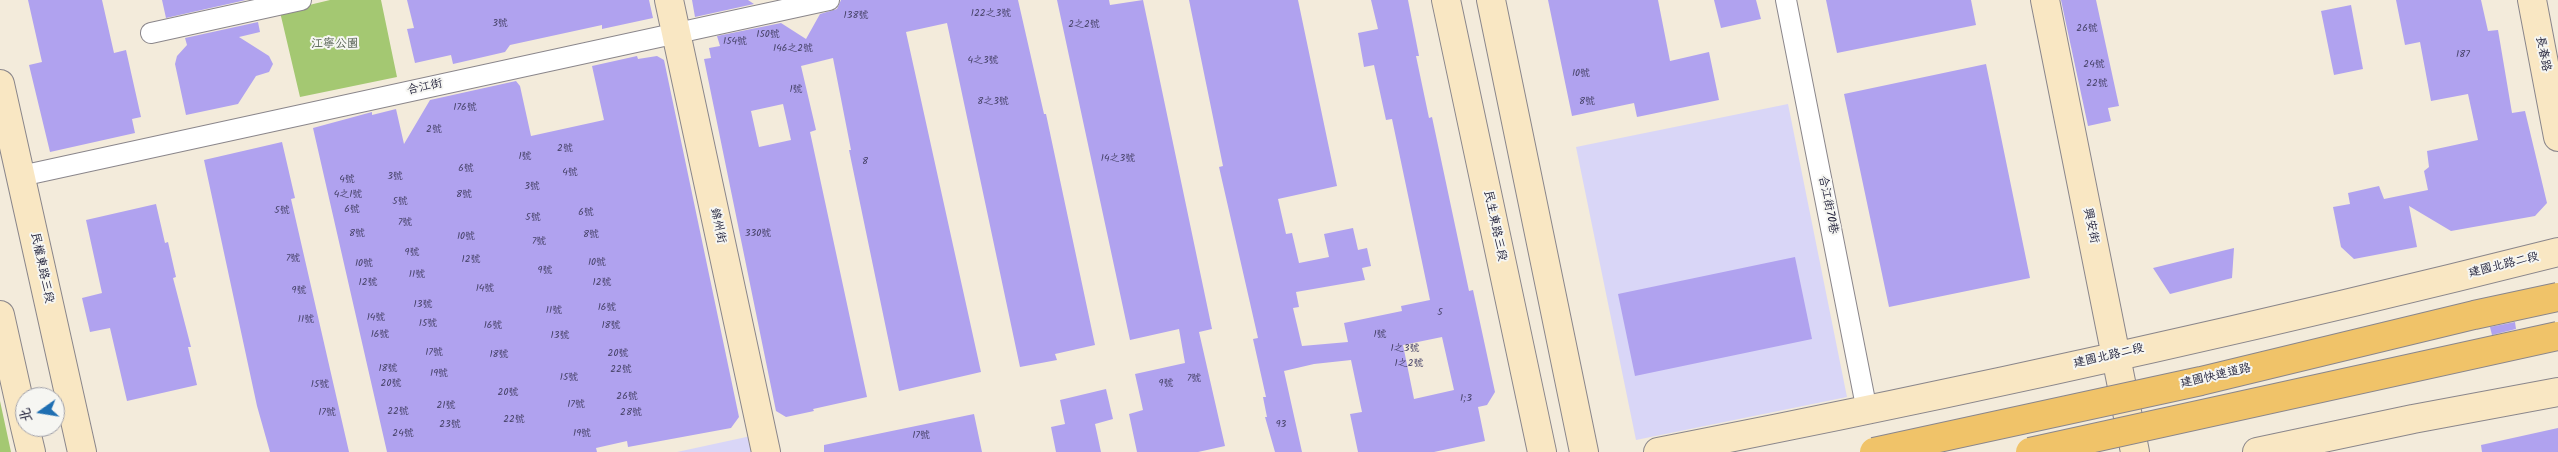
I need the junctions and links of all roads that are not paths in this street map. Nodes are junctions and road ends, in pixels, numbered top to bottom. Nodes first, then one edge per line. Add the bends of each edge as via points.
1 (301, 0) edge
2 (669, 0) edge
3 (829, 0) edge
4 (1446, 0) edge
5 (1491, 0) edge
6 (1786, 0) edge
7 (2044, 0) edge
8 (2532, 0) edge
9 (151, 33) dead end
10 (676, 33) junction
11 (0, 84) edge
12 (2558, 137) edge
13 (21, 176) junction
14 (2558, 252) edge
15 (2558, 297) edge
16 (0, 315) edge
17 (2558, 336) edge
18 (2117, 355) junction
19 (16, 387) edge
20 (2558, 392) edge
21 (1867, 411) junction
22 (27, 437) edge
23 (31, 452) edge
24 (82, 452) edge
25 (766, 452) edge
26 (1542, 452) edge
27 (1584, 452) edge
28 (1658, 452) edge
29 (1874, 452) edge
30 (2030, 452) edge
31 (2135, 452) edge
32 (2257, 452) edge

1 - 9 street
2 - 10 street, 錦州街
3 - 10 street, 合江街
4 - 26 street, 民生東路三段
5 - 27 street
6 - 21 street, 合江街70巷
7 - 18 street, 興安街
8 - 12 street, 長春路
10 - 13 street, 合江街
10 - 25 street, 錦州街
11 - 13 street, 民權東路三段
13 - 24 street, 民權東路三段
14 - 18 street, 建國北路二段 via 2441,282
15 - 29 highway, 建國快速道路, bridge via 2201,381
16 - 19 street
17 - 30 highway, bridge
18 - 21 street, 建國北路二段
18 - 31 street, 興安街
20 - 32 street
21 - 28 street, 建國北路二段
22 - 23 street

